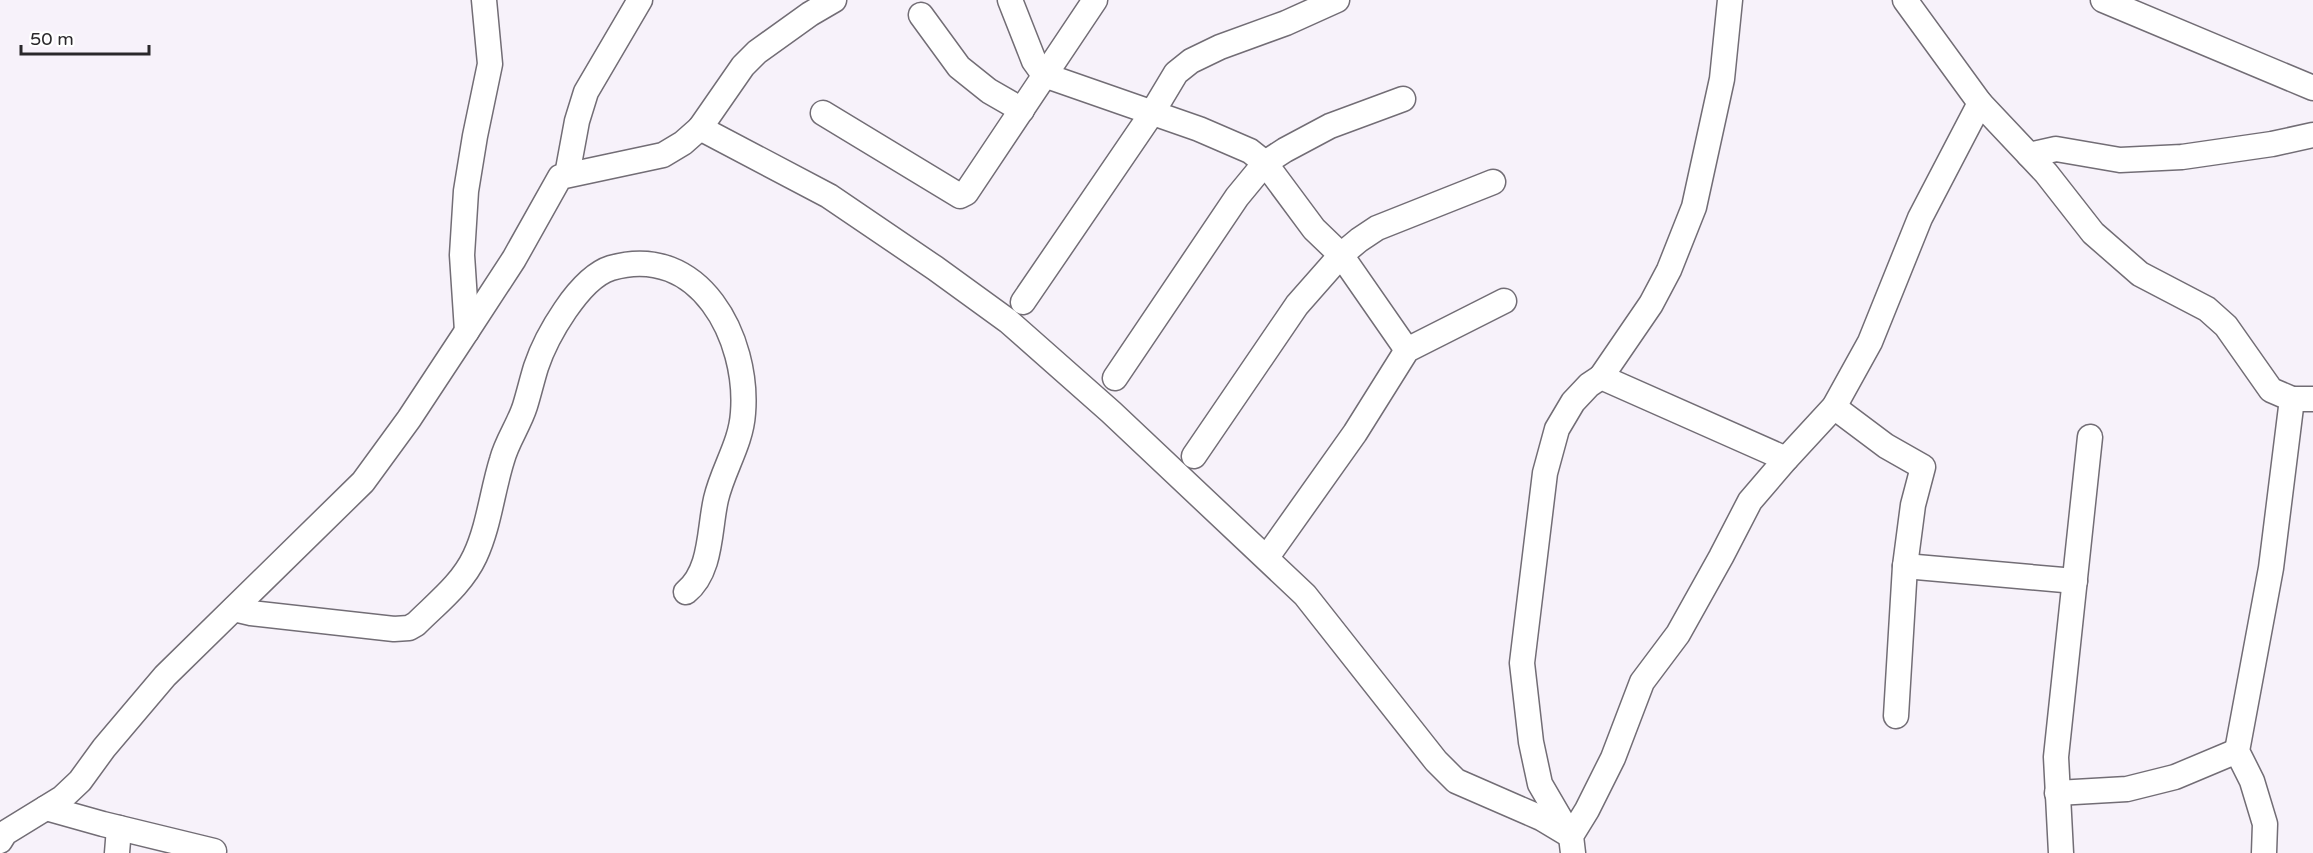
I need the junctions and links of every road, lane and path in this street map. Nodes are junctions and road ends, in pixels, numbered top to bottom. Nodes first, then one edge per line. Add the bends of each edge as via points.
1 (484, 0) edge
2 (640, 0) edge
3 (834, 0) edge
4 (1011, 0) edge
5 (1095, 0) edge
6 (1337, 0) edge
7 (1730, 0) edge
8 (1905, 0) edge
9 (2103, 0) edge
10 (921, 15) dead end
11 (1044, 75) junction
12 (2313, 88) edge
13 (1403, 99) dead end
14 (1980, 103) junction
15 (1022, 110) junction
16 (823, 113) dead end
17 (1152, 113) junction
18 (700, 128) junction
19 (2313, 135) edge
20 (2029, 155) junction
21 (1265, 163) junction
22 (567, 175) junction
23 (1493, 182) dead end
24 (1341, 255) junction
25 (1504, 301) dead end
26 (1023, 302) dead end
27 (467, 331) junction
28 (1407, 350) junction
29 (1601, 377) junction
30 (1115, 378) dead end
31 (2302, 399) edge
32 (1834, 407) junction
33 (2090, 436) dead end
34 (1194, 456) dead end
35 (1786, 459) junction
36 (1267, 557) junction
37 (1905, 566) junction
38 (2074, 581) junction
39 (686, 592) dead end
40 (234, 609) junction
41 (1896, 716) dead end
42 (2237, 751) junction
43 (2057, 793) junction
44 (46, 808) junction
45 (119, 828) junction
46 (0, 842) edge
47 (1572, 845) edge
48 (214, 850) dead end
49 (117, 853) edge
50 (2061, 853) edge
51 (2264, 853) edge

1 - 27 street via 490,64 466,191 462,255
2 - 22 street via 586,92 576,121
3 - 18 street via 757,52
4 - 11 street via 1034,61
5 - 11 street
6 - 17 street via 1191,62 1176,73
7 - 29 street via 1722,79 1694,207 1652,304
8 - 14 street
9 - 12 street
10 - 15 street via 959,67
11 - 15 street
11 - 17 street
13 - 21 street via 1330,126
14 - 20 street
14 - 32 street via 1920,218 1870,342
15 - 16 street via 966,193 960,196
17 - 21 street via 1250,151
17 - 26 street
18 - 22 street via 663,155
18 - 36 street via 829,196 1008,321
19 - 20 street via 2182,157 2120,160 2056,149
20 - 31 street via 2093,232 2140,274 2207,309 2226,326 2271,390
21 - 24 street via 1314,229
21 - 30 street via 1237,197
22 - 27 street via 560,177 514,259
23 - 24 street via 1377,228
24 - 28 street
24 - 34 street via 1297,305
25 - 28 street
27 - 40 street via 363,482
28 - 36 street via 1355,433
29 - 35 street
29 - 47 street via 1573,402 1557,429 1545,472 1522,663 1540,784
31 - 42 street
32 - 35 street
32 - 37 street via 1886,446 1923,467 1913,505
33 - 38 street
35 - 47 street via 1750,501 1678,634 1642,682 1613,758
36 - 47 street via 1305,595 1456,781 1531,813
37 - 38 street
37 - 41 street
38 - 43 street via 2056,757
39 - 40 street via 702,571 717,498 738,442 744,382 729,328 703,291 658,266 638,265 612,268 595,276 559,321 537,365 525,406 502,457 475,557 459,582 416,624 394,629
40 - 44 street via 165,676 80,781
42 - 43 street via 2175,777 2127,789
42 - 51 street via 2252,781 2265,825
43 - 50 street
44 - 45 street
44 - 46 street via 5,834
45 - 48 street
45 - 49 street

